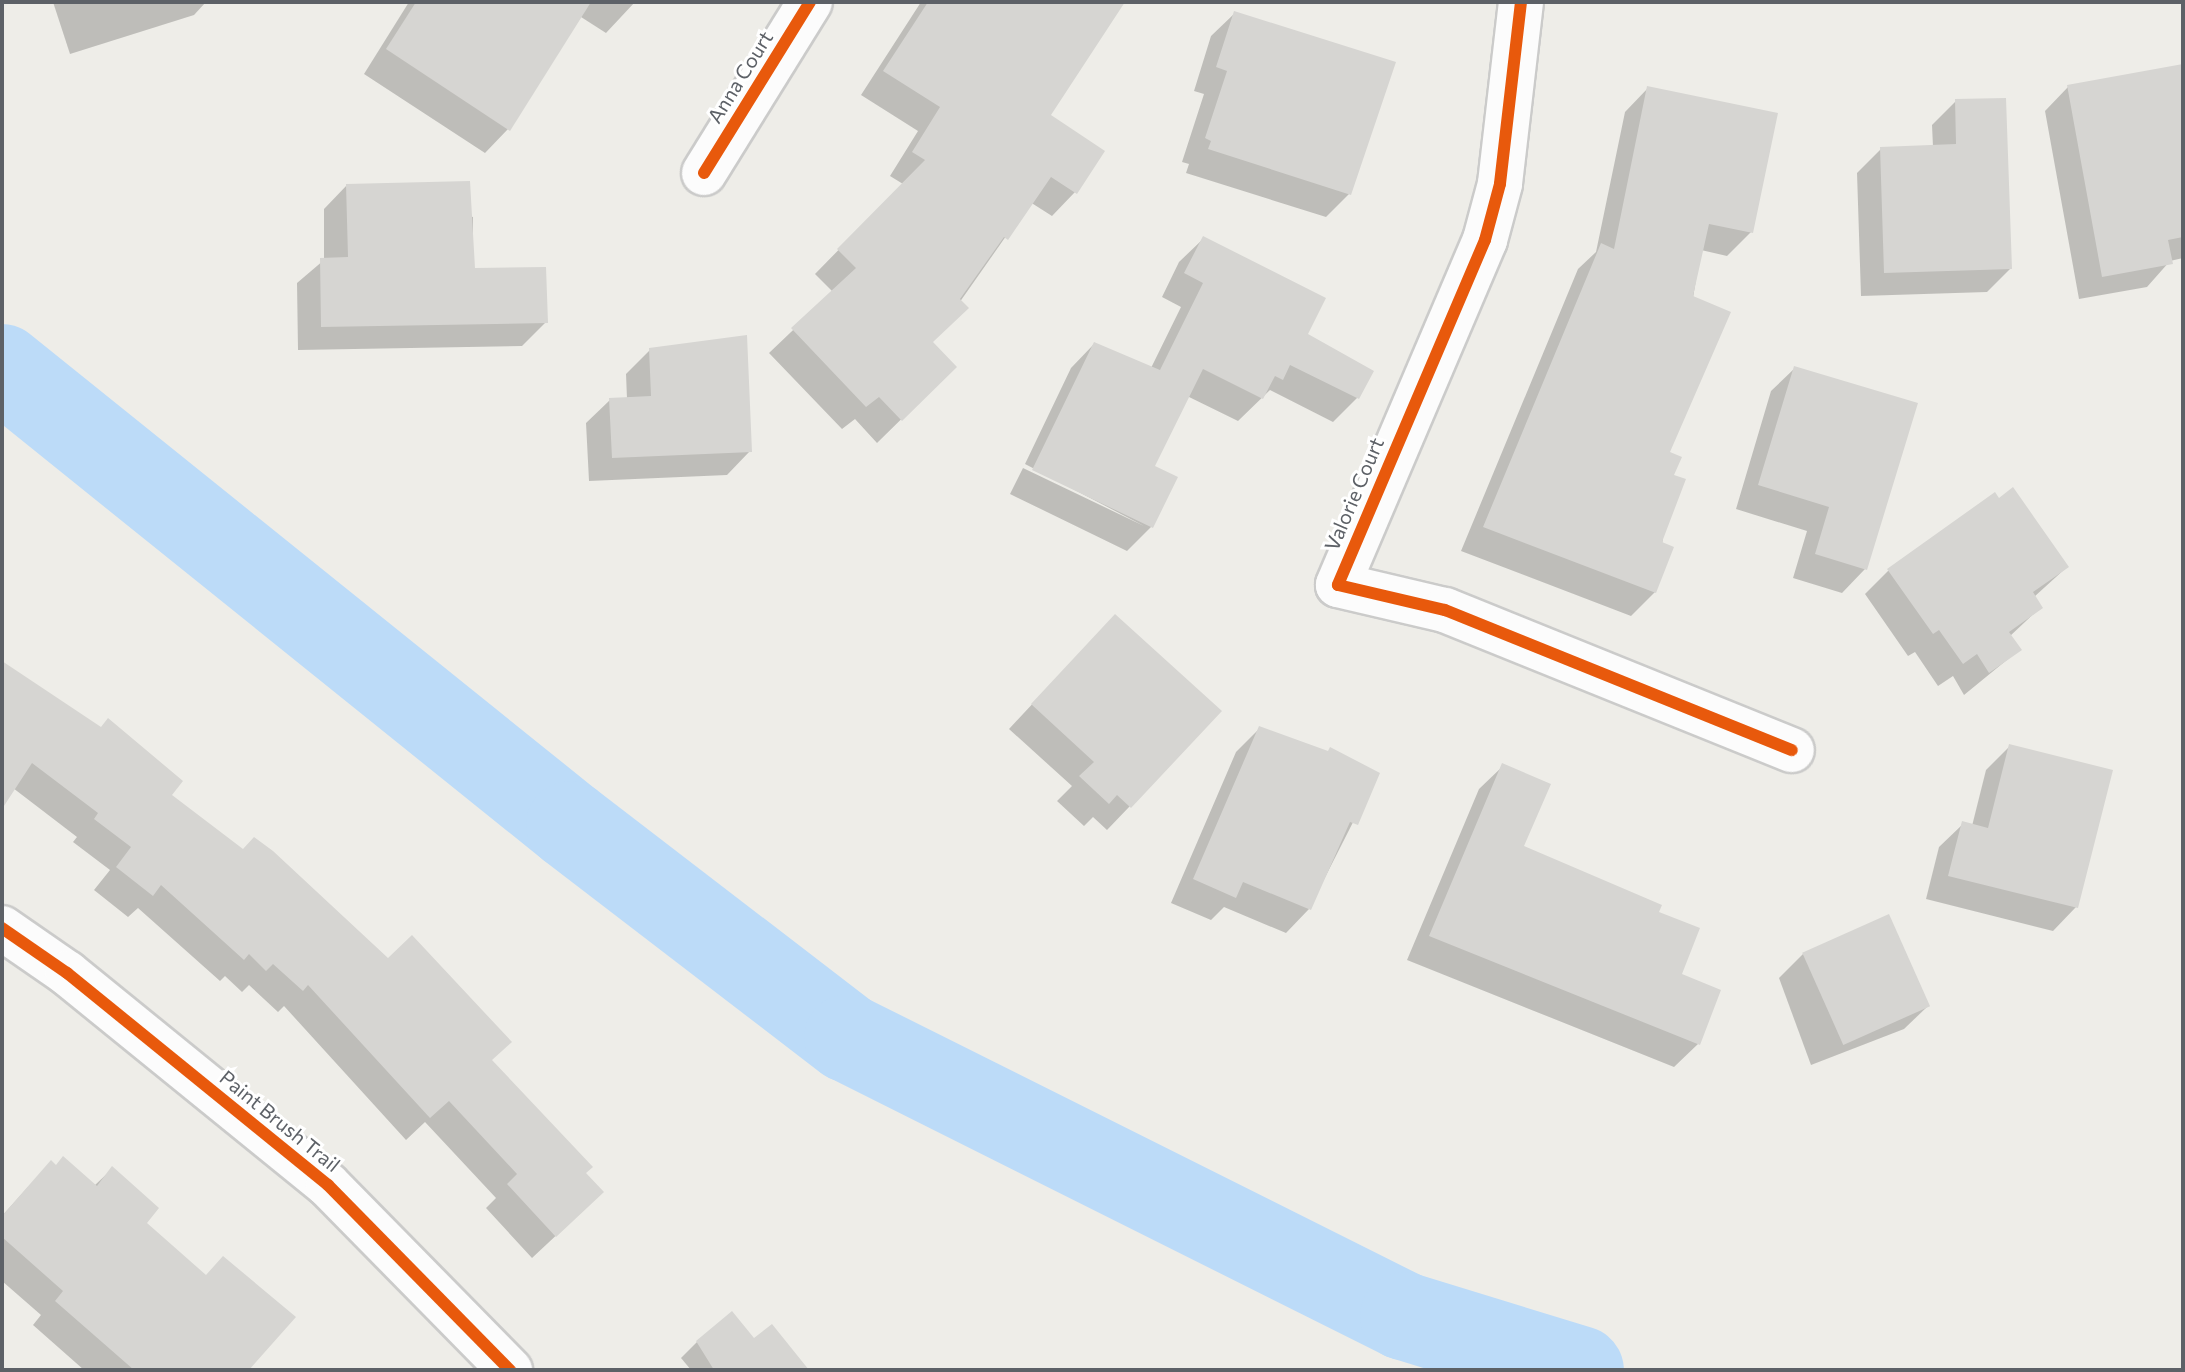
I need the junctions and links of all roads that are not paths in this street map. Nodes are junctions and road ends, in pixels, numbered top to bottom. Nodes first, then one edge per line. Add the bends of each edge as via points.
1 (810, 2) edge
2 (1521, 2) edge
3 (704, 173) dead end
4 (1792, 750) dead end
5 (2, 928) edge
6 (510, 1370) edge

1 - 3 street, Anna Court
2 - 4 street, Valorie Court via 1500,184 1485,240 1338,585 1445,610
5 - 6 street, Paint Brush Trail via 67,973 328,1185

